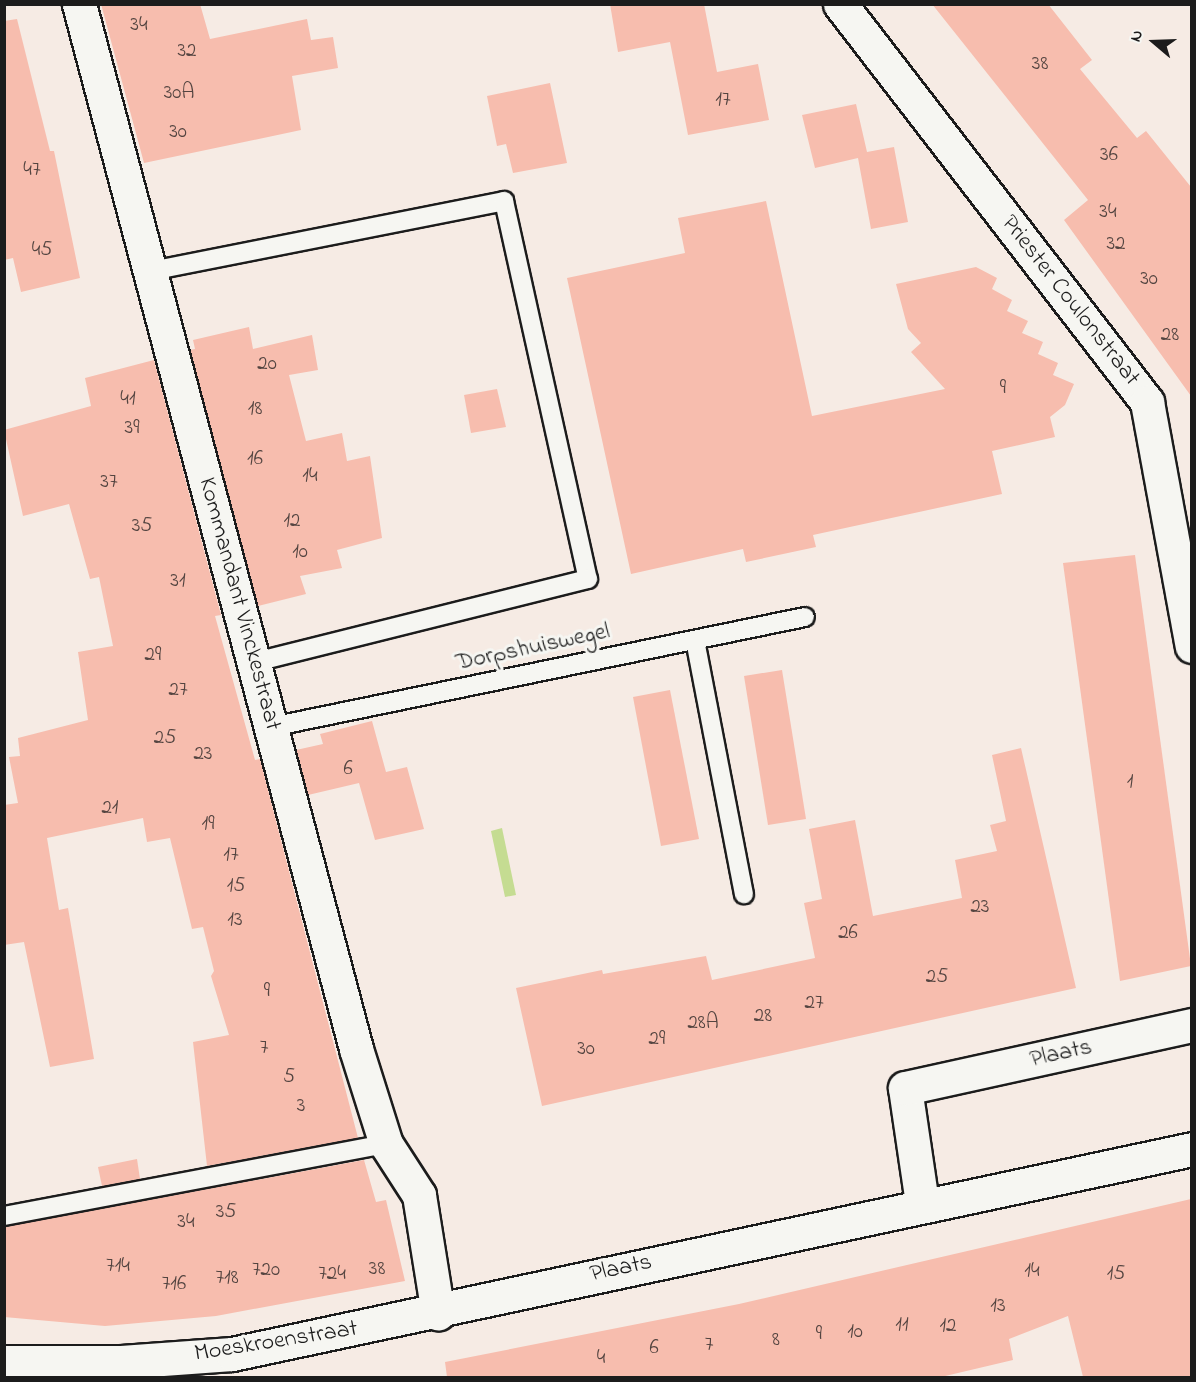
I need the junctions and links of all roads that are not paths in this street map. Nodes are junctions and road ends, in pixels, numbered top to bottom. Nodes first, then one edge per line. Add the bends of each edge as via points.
1 (79, 4) edge
2 (840, 4) edge
3 (151, 271) junction
4 (805, 617) dead end
5 (695, 640) junction
6 (1191, 646) edge
7 (254, 662) junction
8 (271, 727) junction
9 (744, 894) dead end
10 (1191, 1025) edge
11 (386, 1144) junction
12 (1191, 1149) edge
13 (922, 1203) junction
14 (4, 1216) edge
15 (438, 1313) junction
16 (4, 1362) edge

1 - 3 street, Kommandant Vinckestraat
2 - 6 street, Priester Coulonstraat via 1148,402
3 - 7 street, Kommandant Vinckestraat
3 - 7 lane via 504,201 588,579
4 - 5 lane, Dorpshuiswegel
5 - 8 lane, Dorpshuiswegel
5 - 9 lane
7 - 8 street, Kommandant Vinckestraat
8 - 11 street, Kommandant Vinckestraat
10 - 13 street, Plaats via 904,1088
11 - 14 lane
11 - 15 street, Kommandant Vinckestraat via 419,1195
12 - 13 street, Plaats
13 - 15 street, Plaats via 528,1288
15 - 16 street, Moeskroenstraat via 232,1353 121,1362

